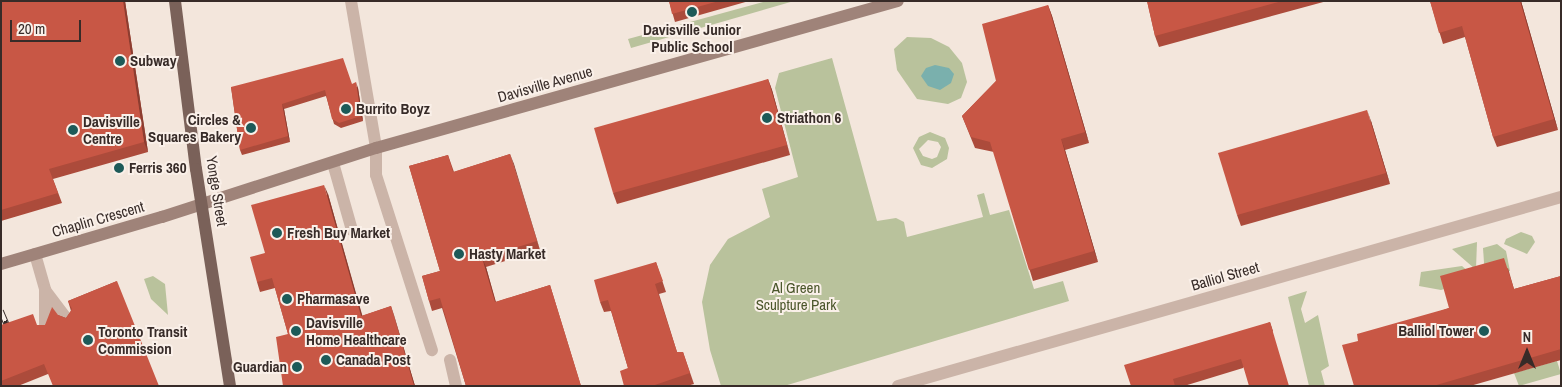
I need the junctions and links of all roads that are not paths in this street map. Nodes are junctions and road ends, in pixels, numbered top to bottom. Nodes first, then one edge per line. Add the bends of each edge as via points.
1 (175, 1) edge
2 (351, 1) edge
3 (898, 1) edge
4 (376, 148) junction
5 (334, 163) junction
6 (1561, 196) edge
7 (203, 203) junction
8 (352, 230) dead end
9 (34, 254) junction
10 (1, 264) edge
11 (46, 290) junction
12 (68, 320) edge
13 (46, 328) edge
14 (432, 350) dead end
15 (450, 360) dead end
16 (230, 386) edge
17 (456, 386) edge
18 (898, 386) edge

1 - 7 main road, Yonge Street
2 - 4 street
3 - 4 street, Davisville Avenue
4 - 5 street, Davisville Avenue
4 - 14 street via 376,175
5 - 7 street, Davisville Avenue
5 - 8 street
6 - 18 street, Balliol Street
7 - 9 street, Chaplin Crescent
7 - 16 main road, Yonge Street
9 - 10 street, Chaplin Crescent
9 - 11 street
11 - 12 street
11 - 13 street
15 - 17 street

